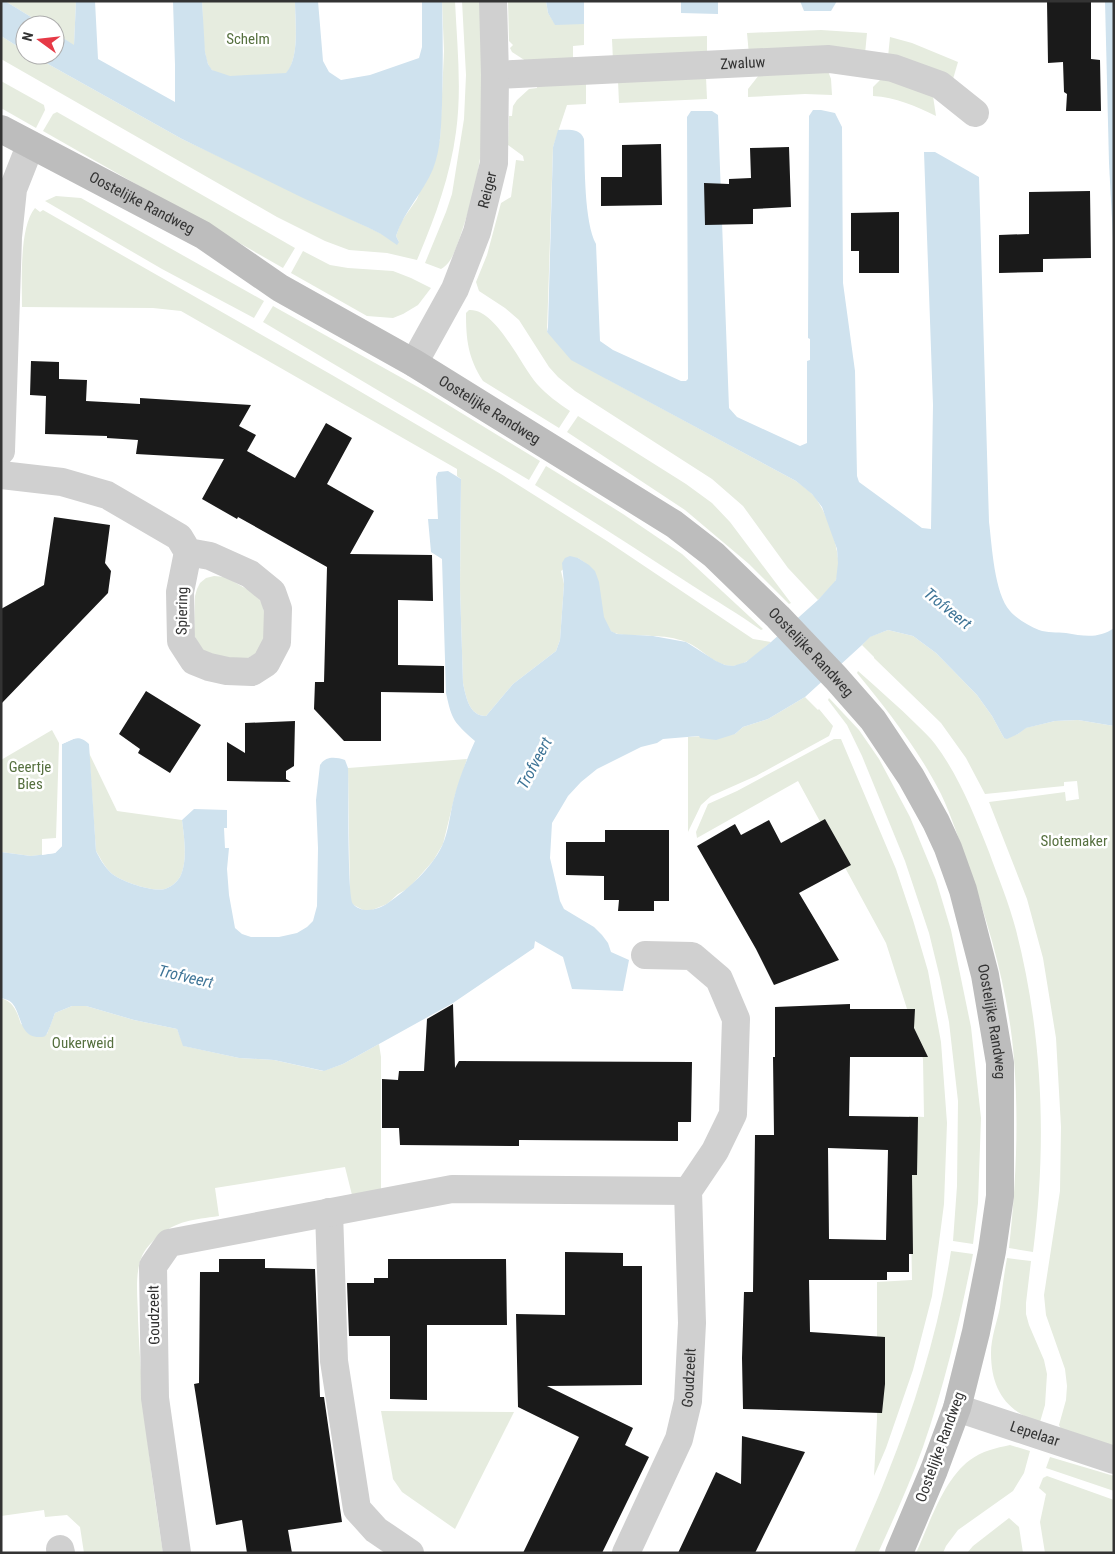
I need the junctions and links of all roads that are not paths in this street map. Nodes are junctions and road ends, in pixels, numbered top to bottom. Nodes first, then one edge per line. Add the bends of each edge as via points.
1 (493, 1) edge
2 (495, 75) junction
3 (975, 113) dead end
4 (1, 129) edge
5 (30, 146) junction
6 (414, 363) junction
7 (1, 450) edge
8 (1, 475) edge
9 (188, 552) junction
10 (645, 954) dead end
11 (688, 1191) junction
12 (329, 1212) junction
13 (957, 1408) junction
14 (1114, 1460) edge
15 (177, 1553) edge
16 (410, 1553) edge
17 (626, 1553) edge
18 (899, 1553) edge

1 - 2 street, Reiger
2 - 3 street, Zwaluw via 829,60 893,68 940,85
2 - 6 street, Reiger via 494,164 477,232 455,289
4 - 5 street, Oostelijke Randweg
5 - 6 street, Oostelijke Randweg via 204,235 280,288
5 - 7 street via 13,189 8,237
6 - 13 street, Oostelijke Randweg via 674,524 714,555 778,617 874,720 936,822 963,890 983,966 1000,1063 1000,1196 976,1332
8 - 9 street via 62,482 107,495 179,537
9 - 9 street, Spiering via 180,592 181,641 194,660 209,667 252,672 266,663 277,642 278,609 272,592 250,574 210,556
10 - 11 street via 692,956 719,979 736,1019 733,1114
11 - 12 street, Goudzeelt via 452,1189
11 - 17 street, Goudzeelt via 692,1323 688,1402 679,1439
12 - 15 street, Goudzeelt via 169,1243 153,1266 155,1398
12 - 16 street via 334,1361 357,1509 376,1530
13 - 14 street, Lepelaar
13 - 18 street, Oostelijke Randweg

